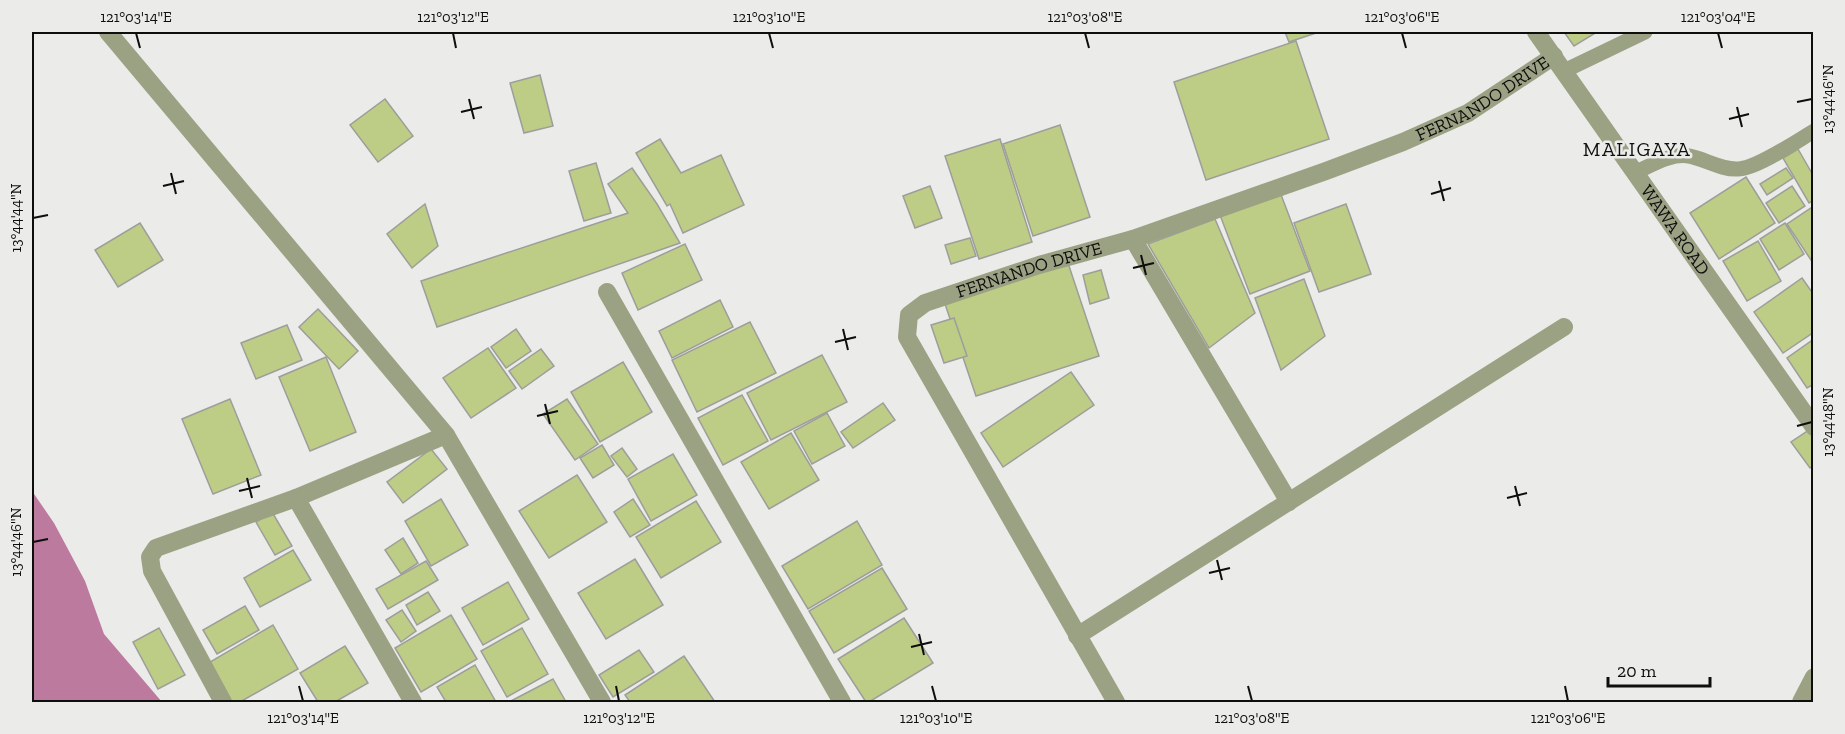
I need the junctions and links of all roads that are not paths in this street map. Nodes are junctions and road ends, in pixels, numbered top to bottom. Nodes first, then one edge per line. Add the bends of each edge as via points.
1 (108, 32) edge
2 (1536, 32) edge
3 (1646, 32) edge
4 (1559, 63) junction
5 (1814, 131) edge
6 (1636, 172) junction
7 (1133, 239) junction
8 (607, 292) dead end
9 (1564, 327) dead end
10 (1814, 427) edge
11 (447, 435) junction
12 (296, 498) junction
13 (1289, 502) junction
14 (1077, 636) junction
15 (1814, 677) edge
16 (223, 702) edge
17 (413, 702) edge
18 (602, 702) edge
19 (842, 702) edge
20 (1116, 702) edge
21 (1801, 702) edge

1 - 11 street
2 - 4 street, WAWA ROAD
3 - 4 lane
4 - 6 street, WAWA ROAD
4 - 7 street, FERNANDO DRIVE via 1468,113 1403,142
5 - 6 lane via 1739,169 1677,155
6 - 10 street, WAWA ROAD
7 - 13 street
7 - 14 street, FERNANDO DRIVE via 925,303 909,315 907,337
8 - 19 street
9 - 13 street
11 - 12 street
11 - 18 street
12 - 16 street via 156,548 150,557 152,571
12 - 17 street
13 - 14 street
14 - 20 street, FERNANDO DRIVE
15 - 21 street

